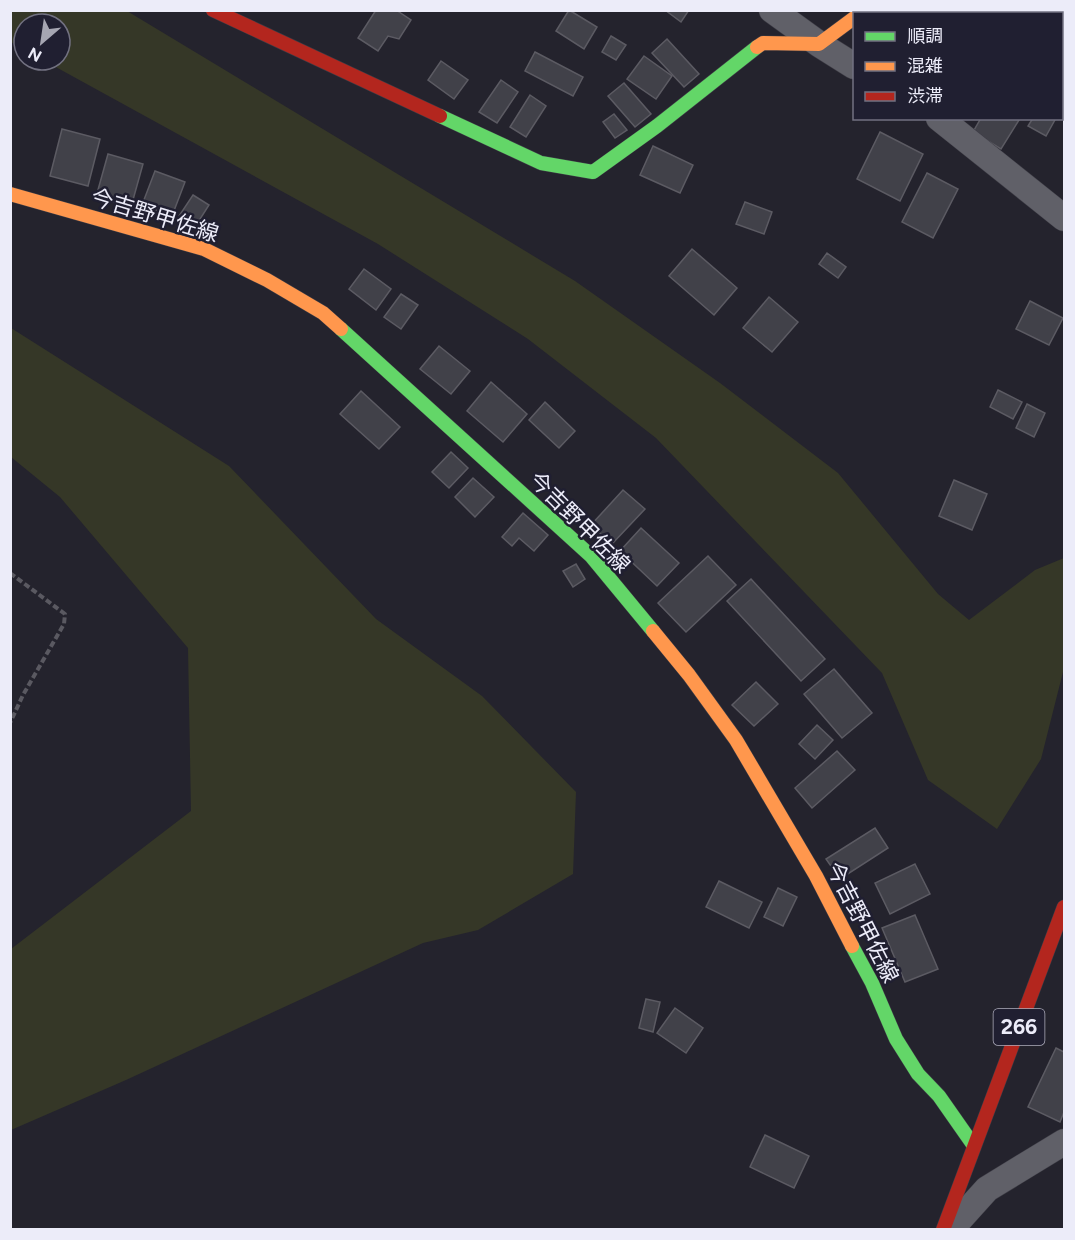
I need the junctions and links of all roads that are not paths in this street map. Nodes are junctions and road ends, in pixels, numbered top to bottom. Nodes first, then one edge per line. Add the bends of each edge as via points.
1 (213, 10) edge
2 (772, 10) edge
3 (853, 20) edge
4 (819, 45) junction
5 (853, 65) edge
6 (942, 120) edge
7 (10, 194) edge
8 (1065, 218) edge
9 (1065, 907) edge
10 (1059, 941) edge
11 (1065, 1142) edge
12 (974, 1146) junction
13 (943, 1230) edge
14 (950, 1230) edge

1 - 4 main road via 541,163 593,172 763,43
2 - 4 street
3 - 4 main road
4 - 5 street
6 - 8 street
7 - 12 main road, 今吉野甲佐線 via 204,249 267,279 322,313 591,556 689,675 736,740 816,876 872,983 896,1039
9 - 10 main road, 266
10 - 12 main road, 266
11 - 14 street via 987,1189
12 - 13 main road, 266

